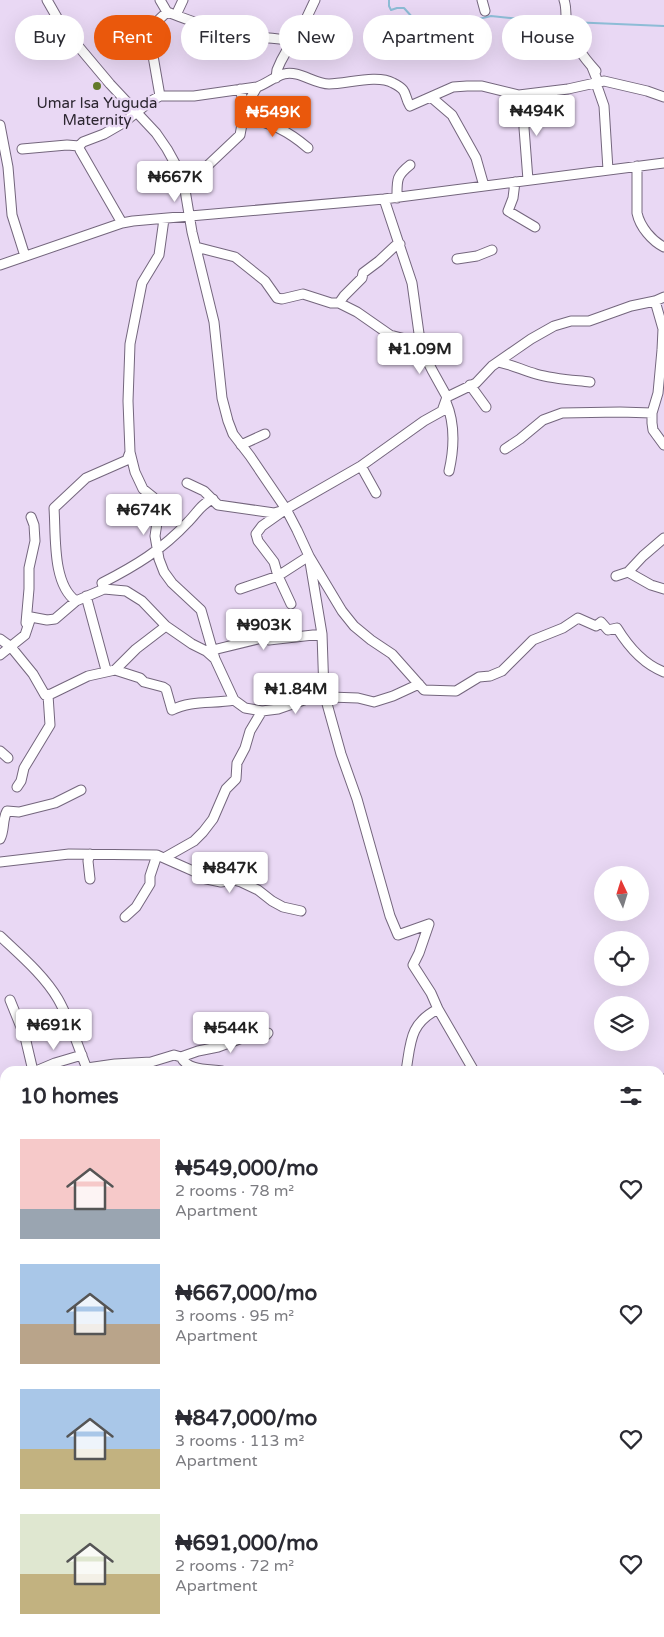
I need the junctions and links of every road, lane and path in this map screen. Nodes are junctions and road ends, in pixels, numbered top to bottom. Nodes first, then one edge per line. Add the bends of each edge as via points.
1 (47, 0) edge
2 (160, 0) edge
3 (184, 0) edge
4 (315, 0) edge
5 (482, 0) edge
6 (564, 0) edge
7 (485, 11) dead end
8 (172, 13) junction
9 (308, 15) edge
10 (279, 38) edge
11 (281, 60) edge
12 (276, 78) junction
13 (601, 81) junction
14 (257, 87) junction
15 (240, 89) junction
16 (528, 94) junction
17 (160, 96) junction
18 (664, 96) edge
19 (431, 97) junction
20 (136, 112) junction
21 (245, 112) junction
22 (0, 125) edge
23 (79, 146) junction
24 (308, 148) dead end
25 (22, 149) dead end
26 (664, 163) edge
27 (410, 165) dead end
28 (637, 166) junction
29 (608, 170) junction
30 (528, 180) junction
31 (515, 182) junction
32 (484, 186) junction
33 (185, 187) junction
34 (397, 198) junction
35 (384, 199) junction
36 (189, 216) junction
37 (164, 219) junction
38 (122, 223) junction
39 (534, 227) dead end
40 (400, 244) junction
41 (196, 247) junction
42 (664, 247) edge
43 (492, 250) dead end
44 (25, 256) junction
45 (457, 259) dead end
46 (0, 265) edge
47 (660, 299) edge
48 (339, 303) junction
49 (421, 343) junction
50 (498, 362) junction
51 (590, 382) dead end
52 (470, 385) junction
53 (446, 400) junction
54 (486, 407) dead end
55 (652, 413) junction
56 (266, 434) dead end
57 (240, 445) junction
58 (664, 445) edge
59 (504, 449) dead end
60 (130, 452) junction
61 (361, 466) junction
62 (450, 471) dead end
63 (187, 483) dead end
64 (376, 493) dead end
65 (214, 499) junction
66 (286, 509) junction
67 (31, 517) dead end
68 (664, 538) edge
69 (158, 551) junction
70 (309, 556) junction
71 (628, 572) junction
72 (278, 576) junction
73 (616, 576) dead end
74 (328, 587) junction
75 (104, 589) junction
76 (240, 589) dead end
77 (664, 589) edge
78 (315, 595) junction
79 (86, 596) junction
80 (76, 601) junction
81 (291, 604) dead end
82 (166, 626) junction
83 (26, 629) junction
84 (322, 634) junction
85 (0, 639) edge
86 (11, 647) junction
87 (212, 654) junction
88 (0, 655) edge
89 (110, 670) junction
90 (664, 672) edge
91 (419, 684) junction
92 (324, 693) junction
93 (48, 695) junction
94 (234, 700) junction
95 (262, 711) junction
96 (0, 751) edge
97 (8, 758) dead end
98 (17, 786) dead end
99 (81, 790) dead end
100 (0, 839) edge
101 (90, 854) junction
102 (161, 856) junction
103 (0, 862) edge
104 (90, 879) dead end
105 (301, 911) dead end
106 (125, 918) dead end
107 (0, 936) edge
108 (10, 1000) dead end
109 (438, 1009) junction
110 (268, 1033) dead end
111 (82, 1056) junction
112 (181, 1057) junction
113 (33, 1066) edge
114 (47, 1066) edge
115 (86, 1066) edge
116 (106, 1066) edge
117 (191, 1066) edge
118 (407, 1066) edge
119 (471, 1066) edge

1 - 20 street via 63,28
2 - 8 street
3 - 8 street
4 - 9 street
5 - 7 street
6 - 13 street via 567,25 574,44
8 - 10 street via 233,34
8 - 17 street via 150,28 149,33
11 - 12 street
12 - 14 street
12 - 19 street via 289,73 327,84 382,79 406,91 410,106
13 - 16 street via 568,90
13 - 18 street
13 - 29 street via 597,86 605,114
14 - 15 street
14 - 21 street
15 - 17 street via 194,96
15 - 21 street
16 - 19 street via 467,86 453,87
16 - 30 street via 524,128
17 - 20 street
19 - 32 street via 452,115 476,158
20 - 23 street via 123,123
20 - 33 street via 167,149
21 - 24 street via 288,132
21 - 33 street via 240,135
22 - 44 street via 12,215
23 - 25 street
23 - 38 street
26 - 28 street
27 - 34 street via 397,180
28 - 29 street
28 - 42 street via 638,219 652,238
29 - 30 street
30 - 31 street
31 - 32 street
31 - 39 street via 508,210
32 - 34 street
33 - 36 street
34 - 35 street
35 - 36 street
35 - 40 street
36 - 37 street
36 - 41 street
37 - 38 street
37 - 60 street via 159,255 142,283 130,344
38 - 44 street
40 - 48 street via 363,273
40 - 49 street via 412,283
41 - 48 street via 236,257 265,281 277,298 303,294
41 - 57 street via 214,322 222,398 233,434
43 - 45 street
44 - 46 street
47 - 50 street via 589,321 554,326
47 - 55 street via 662,350 658,393
48 - 49 street via 390,335
49 - 53 street
50 - 51 street via 547,377
50 - 52 street
52 - 53 street
52 - 54 street
53 - 61 street via 442,411
53 - 62 street via 453,448
55 - 58 street via 653,430
55 - 59 street via 562,413 543,420
56 - 57 street
57 - 66 street
60 - 69 street via 143,489 155,502
60 - 80 street via 127,460 86,478 54,508 61,583
61 - 64 street
61 - 66 street
63 - 65 street
65 - 66 street via 218,505 224,506 274,512
65 - 69 street via 206,502
66 - 70 street
66 - 72 street via 256,534 258,542 274,562
67 - 83 street via 35,541 28,570
68 - 71 street
69 - 75 street via 102,583
69 - 87 street via 164,572 172,583 201,610
70 - 72 street
70 - 74 street
70 - 78 street
71 - 73 street
71 - 77 street
72 - 76 street
72 - 81 street
74 - 78 street
74 - 91 street via 354,626 392,654
75 - 79 street
75 - 82 street via 134,595
78 - 84 street
79 - 80 street
79 - 89 street
80 - 83 street via 55,618 31,617
82 - 87 street
82 - 89 street
83 - 86 street via 25,635
84 - 87 street via 262,638
84 - 92 street
85 - 86 street
86 - 88 street
86 - 93 street
87 - 94 street
89 - 93 street
89 - 94 street via 166,689 172,710 191,703
90 - 91 street via 629,647 617,628 608,630 601,622 596,626 578,618 533,640 502,671 479,677 462,688 424,690
91 - 92 street via 374,702 330,697
92 - 95 street via 278,709
92 - 109 street via 398,935 429,924 413,965
93 - 98 street via 50,725
94 - 95 street via 245,708
95 - 102 street via 250,730 246,748 237,763 236,779 226,789 213,819 194,841
96 - 97 street
99 - 100 street via 55,803 7,812
101 - 102 street
101 - 103 street via 61,854
101 - 104 street
102 - 105 street via 200,874 202,878 241,882 278,904
102 - 106 street via 150,876 150,884
107 - 111 street via 58,999
108 - 113 street
109 - 118 street via 427,1014 415,1027
109 - 119 street
110 - 112 street
111 - 114 street
111 - 115 street
112 - 116 street via 174,1055 151,1062
112 - 117 street

